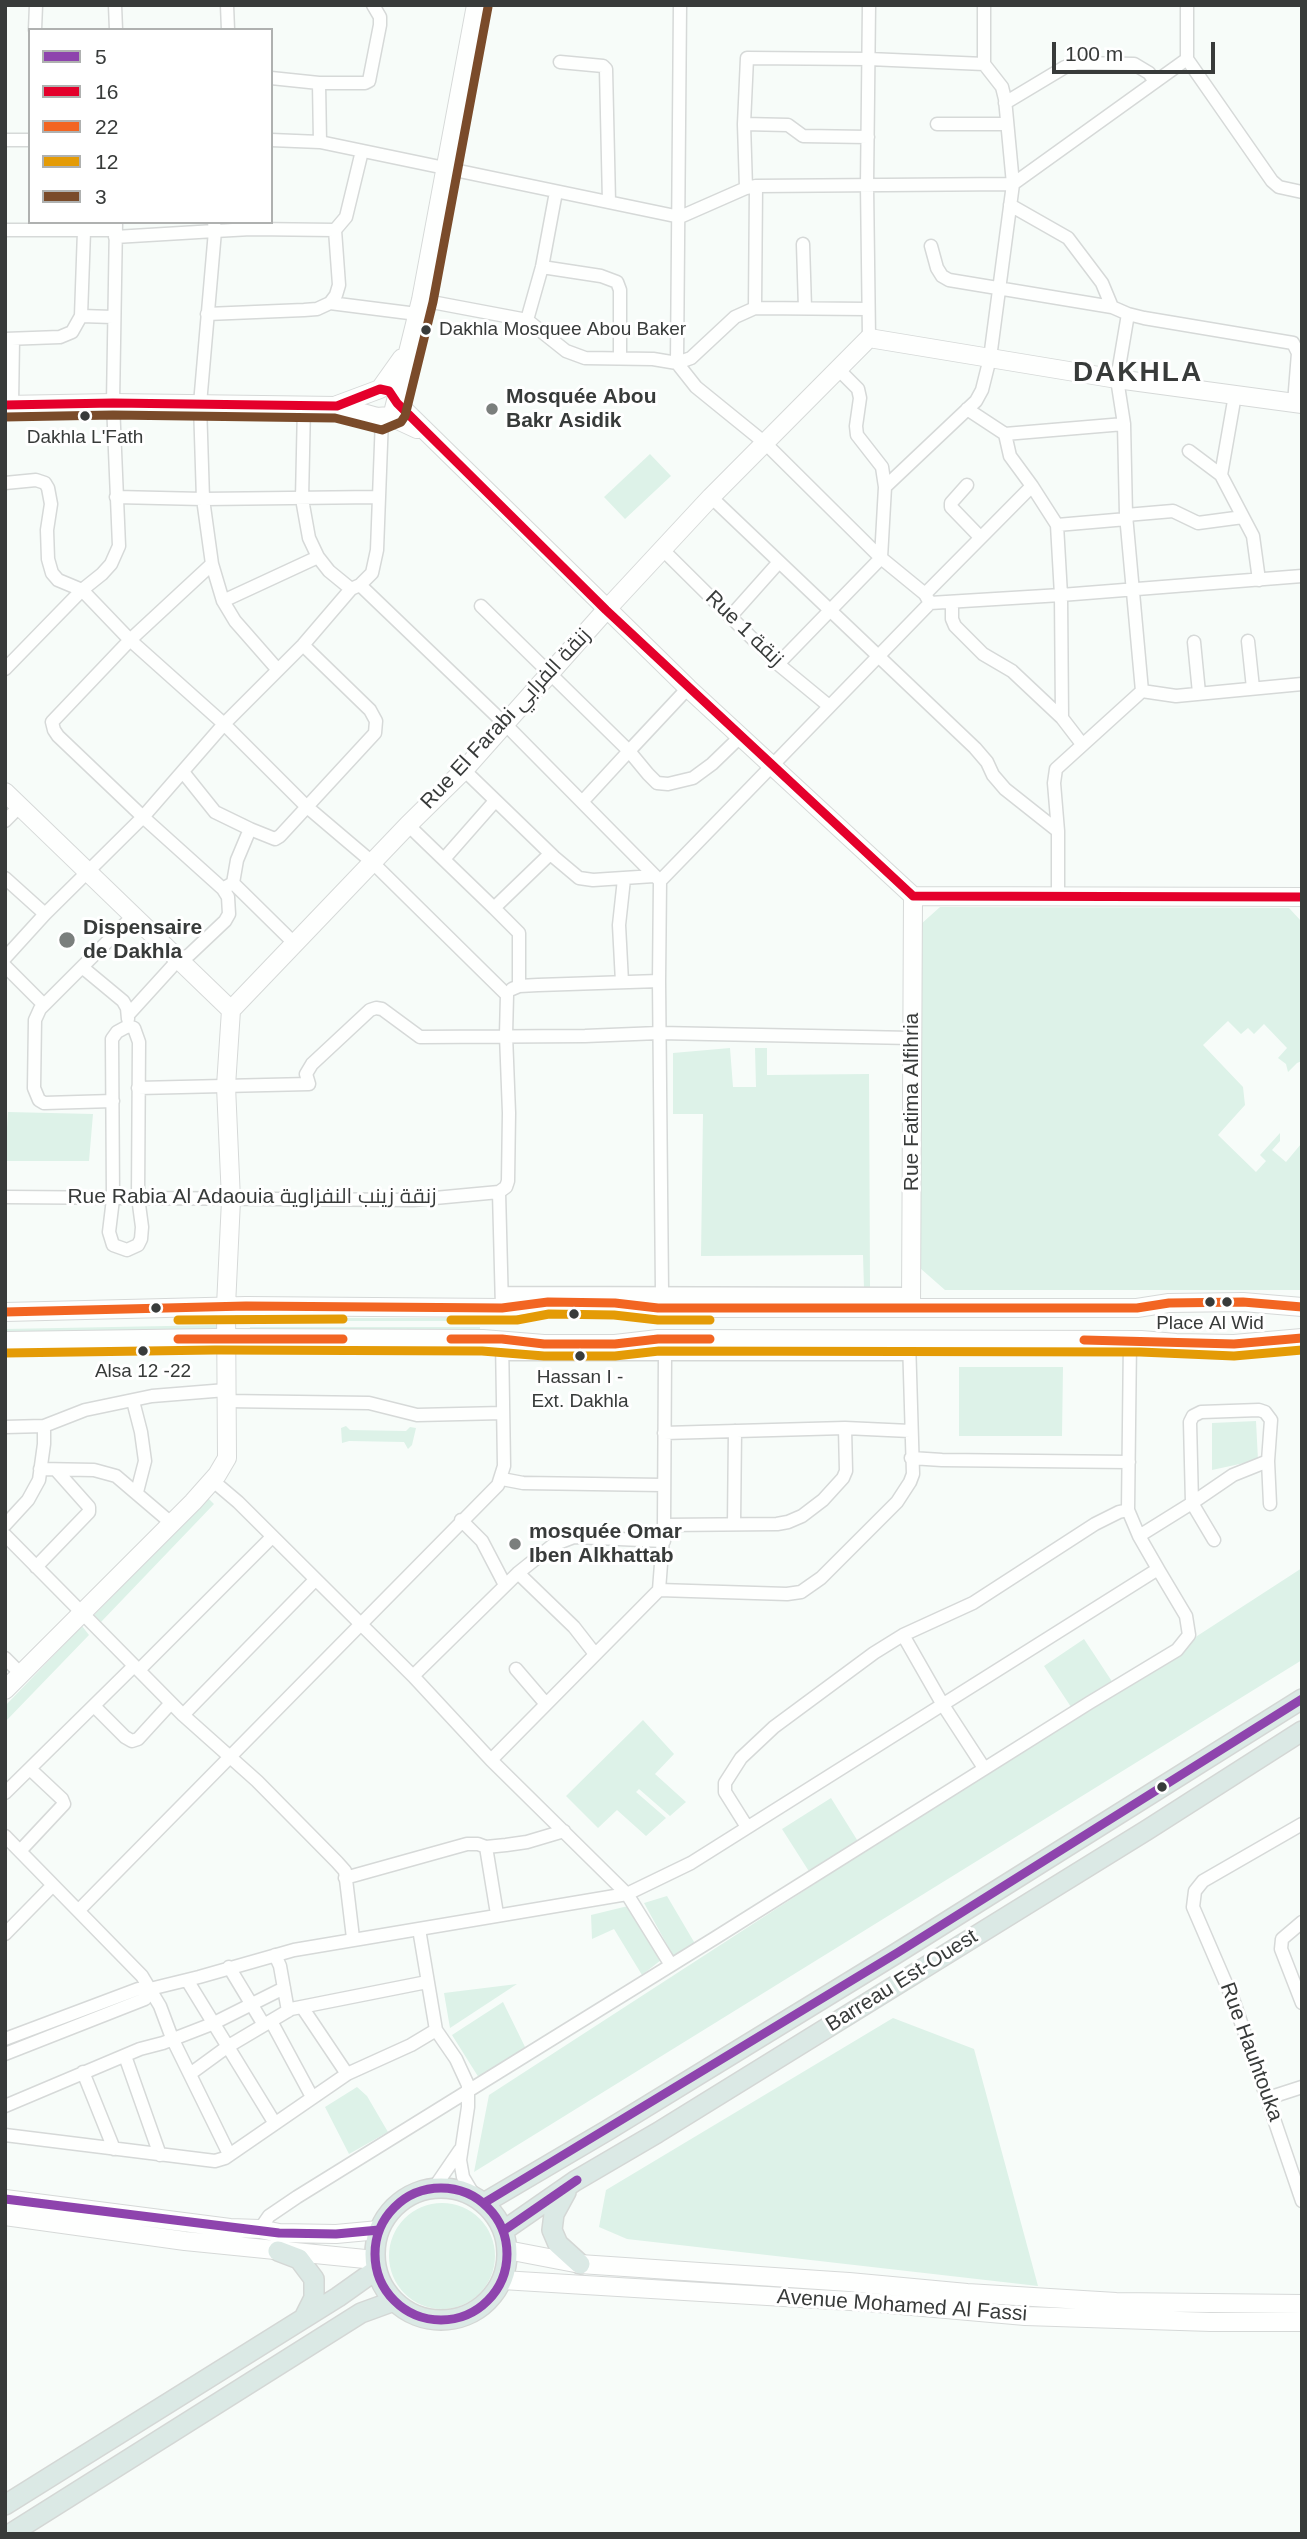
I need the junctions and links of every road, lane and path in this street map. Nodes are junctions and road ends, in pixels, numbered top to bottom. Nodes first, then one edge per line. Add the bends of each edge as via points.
1 (36, 5) edge
2 (115, 5) edge
3 (227, 5) edge
4 (373, 5) edge
5 (477, 5) edge
6 (680, 5) edge
7 (869, 5) edge
8 (984, 5) edge
9 (1187, 5) edge
10 (35, 28) edge
11 (116, 28) edge
12 (228, 28) edge
13 (869, 59) junction
14 (1187, 59) junction
15 (560, 62) dead end
16 (984, 64) junction
17 (273, 78) edge
18 (1154, 82) junction
19 (319, 83) junction
20 (1005, 103) junction
21 (744, 124) junction
22 (937, 124) dead end
23 (1006, 124) junction
24 (868, 137) junction
25 (28, 140) edge
26 (273, 140) edge
27 (5, 141) edge
28 (320, 142) junction
29 (362, 151) junction
30 (446, 167) junction
31 (1013, 184) junction
32 (867, 185) junction
33 (751, 187) junction
34 (556, 192) junction
35 (1302, 192) edge
36 (609, 202) junction
37 (1010, 205) junction
38 (680, 217) junction
39 (214, 227) edge
40 (5, 230) edge
41 (84, 230) junction
42 (116, 230) edge
43 (335, 230) junction
44 (803, 244) dead end
45 (931, 247) dead end
46 (542, 267) junction
47 (1001, 288) junction
48 (330, 303) junction
49 (419, 307) junction
50 (1112, 307) junction
51 (755, 308) junction
52 (805, 308) junction
53 (868, 309) junction
54 (208, 314) junction
55 (1128, 314) junction
56 (81, 316) junction
57 (113, 317) junction
58 (527, 320) junction
59 (869, 338) junction
60 (9, 339) edge
61 (407, 353) junction
62 (620, 357) junction
63 (990, 358) junction
64 (677, 363) junction
65 (838, 369) junction
66 (1117, 379) junction
67 (376, 392) junction
68 (1236, 395) junction
69 (113, 403) junction
70 (200, 404) junction
71 (1298, 404) edge
72 (9, 405) edge
73 (304, 406) junction
74 (337, 406) junction
75 (967, 409) junction
76 (387, 410) junction
77 (1124, 424) junction
78 (1005, 434) junction
79 (765, 443) junction
80 (1189, 451) dead end
81 (1221, 475) junction
82 (5, 483) edge
83 (967, 485) dead end
84 (884, 486) junction
85 (1032, 486) junction
86 (116, 497) junction
87 (377, 497) junction
88 (710, 498) junction
89 (203, 499) junction
90 (302, 499) junction
91 (1127, 517) junction
92 (1243, 517) junction
93 (1057, 525) junction
94 (979, 536) junction
95 (663, 550) junction
96 (318, 557) junction
97 (881, 558) junction
98 (779, 562) junction
99 (212, 564) junction
100 (1302, 576) edge
101 (1259, 580) junction
102 (356, 587) junction
103 (1132, 589) junction
104 (82, 590) junction
105 (1061, 596) junction
106 (928, 598) junction
107 (223, 601) junction
108 (952, 603) junction
109 (481, 606) dead end
110 (829, 609) junction
111 (606, 610) junction
112 (730, 617) junction
113 (130, 640) junction
114 (1248, 641) dead end
115 (1194, 642) dead end
116 (303, 645) junction
117 (878, 655) junction
118 (778, 664) junction
119 (5, 669) edge
120 (278, 670) junction
121 (550, 672) junction
122 (1302, 684) edge
123 (688, 688) junction
124 (1253, 688) junction
125 (1142, 691) junction
126 (1199, 693) junction
127 (829, 706) junction
128 (1062, 718) junction
129 (224, 724) junction
130 (505, 724) junction
131 (741, 736) junction
132 (1082, 744) junction
133 (629, 751) junction
134 (774, 765) junction
135 (464, 770) junction
136 (183, 772) junction
137 (5, 792) edge
138 (495, 801) junction
139 (582, 802) junction
140 (20, 806) junction
141 (306, 806) junction
142 (143, 817) junction
143 (5, 821) edge
144 (408, 825) junction
145 (250, 829) junction
146 (1058, 831) junction
147 (550, 854) junction
148 (444, 859) junction
149 (372, 862) junction
150 (89, 871) junction
151 (5, 878) edge
152 (624, 878) junction
153 (657, 879) junction
154 (228, 886) junction
155 (913, 896) junction
156 (1058, 897) junction
157 (1302, 897) edge
158 (494, 908) junction
159 (45, 915) junction
160 (134, 915) junction
161 (294, 943) junction
162 (5, 958) edge
163 (178, 960) junction
164 (5, 966) edge
165 (82, 967) junction
166 (659, 981) junction
167 (622, 982) junction
168 (519, 986) junction
169 (508, 995) junction
170 (44, 1004) junction
171 (231, 1010) junction
172 (128, 1021) junction
173 (659, 1033) junction
174 (506, 1035) junction
175 (912, 1038) junction
176 (226, 1086) junction
177 (138, 1088) junction
178 (113, 1101) junction
179 (499, 1192) junction
180 (5, 1197) edge
181 (138, 1197) junction
182 (113, 1199) junction
183 (230, 1200) junction
184 (662, 1292) junction
185 (502, 1301) junction
186 (911, 1301) junction
187 (226, 1306) junction
188 (1302, 1307) edge
189 (5, 1312) edge
190 (226, 1338) junction
191 (1302, 1338) edge
192 (1130, 1340) junction
193 (5, 1341) edge
194 (502, 1347) junction
195 (909, 1347) junction
196 (665, 1355) junction
197 (226, 1396) junction
198 (132, 1401) junction
199 (503, 1412) junction
200 (44, 1426) junction
201 (5, 1427) edge
202 (845, 1428) junction
203 (735, 1431) junction
204 (910, 1431) junction
205 (664, 1433) junction
206 (911, 1458) junction
207 (1268, 1461) junction
208 (1129, 1462) junction
209 (40, 1469) junction
210 (57, 1471) junction
211 (502, 1479) junction
212 (212, 1480) junction
213 (663, 1485) junction
214 (137, 1492) junction
215 (1192, 1503) junction
216 (1270, 1504) dead end
217 (1128, 1510) junction
218 (461, 1520) junction
219 (170, 1522) junction
220 (734, 1524) junction
221 (5, 1525) edge
222 (664, 1525) junction
223 (5, 1535) edge
224 (1139, 1536) junction
225 (271, 1538) junction
226 (1214, 1540) dead end
227 (664, 1541) junction
228 (36, 1567) junction
229 (1158, 1569) junction
230 (518, 1573) junction
231 (315, 1580) junction
232 (505, 1585) junction
233 (659, 1590) junction
234 (81, 1613) junction
235 (361, 1625) junction
236 (903, 1635) junction
237 (595, 1654) junction
238 (5, 1658) edge
239 (136, 1668) junction
240 (516, 1669) dead end
241 (21, 1674) junction
242 (413, 1676) junction
243 (5, 1690) edge
244 (1302, 1699) edge
245 (171, 1703) junction
246 (547, 1704) junction
247 (943, 1705) junction
248 (94, 1706) junction
249 (183, 1715) junction
250 (1302, 1731) edge
251 (228, 1757) junction
252 (491, 1760) junction
253 (984, 1768) junction
254 (30, 1769) junction
255 (5, 1793) edge
256 (1302, 1824) edge
257 (747, 1827) junction
258 (564, 1831) junction
259 (11, 1847) edge
260 (486, 1847) junction
261 (345, 1878) junction
262 (54, 1885) junction
263 (627, 1894) junction
264 (79, 1910) junction
265 (497, 1914) junction
266 (1300, 1926) edge
267 (419, 1929) junction
268 (5, 1934) edge
269 (352, 1938) junction
270 (275, 1955) junction
271 (671, 1965) junction
272 (229, 1967) junction
273 (187, 1980) junction
274 (427, 1982) junction
275 (284, 1988) junction
276 (150, 1989) junction
277 (251, 2003) junction
278 (1302, 2003) edge
279 (302, 2007) junction
280 (288, 2011) junction
281 (267, 2023) junction
282 (212, 2024) junction
283 (436, 2030) junction
284 (173, 2038) junction
285 (5, 2039) edge
286 (227, 2048) junction
287 (5, 2054) edge
288 (125, 2056) junction
289 (83, 2072) junction
290 (190, 2074) junction
291 (347, 2074) junction
292 (1302, 2087) edge
293 (467, 2090) junction
294 (312, 2097) junction
295 (1268, 2098) junction
296 (5, 2106) edge
297 (274, 2122) junction
298 (5, 2134) edge
299 (114, 2149) junction
300 (460, 2150) junction
301 (229, 2154) junction
302 (160, 2155) junction
303 (575, 2180) junction
304 (434, 2188) junction
305 (5, 2199) edge
306 (479, 2200) junction
307 (1302, 2201) edge
308 (5, 2216) edge
309 (260, 2229) junction
310 (379, 2230) junction
311 (505, 2240) junction
312 (278, 2251) junction
313 (580, 2264) junction
314 (376, 2265) junction
315 (502, 2280) junction
316 (394, 2301) junction
317 (1302, 2304) edge
318 (304, 2317) junction
319 (1302, 2322) edge
320 (5, 2505) edge
321 (10, 2534) edge

1 - 10 street
2 - 11 street
3 - 12 street
4 - 19 street via 380,25 369,81
5 - 30 street
6 - 38 street
7 - 13 street
8 - 16 street
9 - 14 street
13 - 16 street
13 - 21 street via 747,58
13 - 24 street
14 - 18 street
14 - 35 street via 1272,181
15 - 36 street via 606,69
16 - 20 street via 1002,87
17 - 19 street
18 - 20 street via 1134,64 1077,63
18 - 31 street
19 - 28 street
20 - 23 street
21 - 24 street via 788,125 803,136
21 - 33 street
22 - 23 street
23 - 31 street
24 - 32 street
25 - 27 street
26 - 28 street
28 - 29 street
29 - 30 street
29 - 43 street via 346,217
30 - 34 street
30 - 49 street
31 - 32 street
31 - 37 street
32 - 33 street
32 - 53 street
33 - 38 street
33 - 51 street
34 - 36 street
34 - 46 street
36 - 38 street
37 - 47 street
37 - 50 street via 1068,239 1102,283
38 - 64 street
39 - 42 street
39 - 43 street
39 - 54 street
40 - 41 street
41 - 42 street
41 - 56 street
42 - 57 street
43 - 48 street via 339,285
44 - 52 street
45 - 47 street via 942,276
46 - 58 street
46 - 62 street via 617,282 621,290
47 - 50 street
47 - 63 street
48 - 49 street
48 - 54 street via 317,309
49 - 58 street
49 - 61 street
50 - 55 street
51 - 52 street
51 - 64 street via 730,321 691,358
52 - 53 street
53 - 59 street
54 - 70 street
55 - 66 street
55 - 71 street via 1293,343 1298,353
56 - 57 street
56 - 60 street via 72,332 60,337
57 - 69 street
58 - 62 street via 573,355
59 - 63 street
59 - 65 street, Rue El Farabi زنقة الفرابي
60 - 72 street
61 - 67 street
61 - 76 street
62 - 64 street
63 - 66 street
63 - 75 street via 982,390
64 - 79 street via 696,387
65 - 79 street, Rue El Farabi زنقة الفرابي
65 - 84 street via 858,389 857,435 880,463
66 - 68 street
66 - 77 street
67 - 74 street
67 - 76 street via 389,391
67 - 76 street via 368,403
68 - 71 street
68 - 81 street
69 - 70 street
69 - 72 street
69 - 86 street
70 - 73 street
70 - 89 street
73 - 74 street
73 - 90 street
74 - 76 street
75 - 78 street
75 - 84 street
76 - 87 street
76 - 111 street via 427,433
77 - 78 street
77 - 91 street
78 - 85 street via 1007,450
79 - 88 street, Rue El Farabi زنقة الفرابي
79 - 97 street
80 - 81 street
81 - 92 street
82 - 104 street via 36,480 47,485 51,504 49,566 58,580
83 - 94 street via 951,507
84 - 97 street
85 - 93 street
85 - 94 street
86 - 89 street
86 - 104 street via 116,556
87 - 90 street
87 - 102 street via 376,564
88 - 95 street, Rue El Farabi زنقة الفرابي
88 - 98 street
89 - 90 street
89 - 99 street
90 - 96 street via 309,538
91 - 92 street via 1173,511 1198,523
91 - 93 street
91 - 103 street
92 - 101 street via 1254,536
93 - 105 street
94 - 106 street
95 - 111 street, Rue El Farabi زنقة الفرابي
95 - 112 street, Rue 1 زنقة
96 - 102 street via 329,571
96 - 107 street
97 - 106 street
97 - 110 street
98 - 110 street
98 - 112 street
99 - 107 street
99 - 113 street
100 - 101 street
101 - 103 street
102 - 116 street
102 - 130 street
103 - 105 street
103 - 125 street
104 - 113 street
104 - 119 street
105 - 108 street
105 - 128 street
106 - 108 street
106 - 117 street
107 - 120 street
108 - 128 street via 955,626
109 - 121 street
110 - 117 street
110 - 118 street
111 - 121 street, Rue El Farabi زنقة الفرابي
111 - 123 street
112 - 118 street, Rue 1 زنقة
113 - 129 street
113 - 142 street via 52,726
114 - 124 street
115 - 126 street
116 - 120 street
116 - 141 street via 370,710 376,724 373,738
117 - 127 street
117 - 146 street via 975,748 1005,789
118 - 127 street, Rue 1 زنقة
120 - 129 street
121 - 130 street, Rue El Farabi زنقة الفرابي
121 - 133 street
122 - 124 street
123 - 131 street
123 - 133 street
124 - 126 street
125 - 126 street
125 - 132 street
127 - 134 street
128 - 132 street
129 - 136 street
129 - 141 street
130 - 135 street, Rue El Farabi زنقة الفرابي
130 - 139 street
131 - 133 street via 701,773 668,784 654,780
131 - 134 street
132 - 146 street via 1055,772
133 - 139 street
134 - 153 street
134 - 155 street
135 - 138 street
135 - 144 street, Rue El Farabi زنقة الفرابي
136 - 142 street
136 - 145 street via 215,812
137 - 140 street
138 - 147 street
138 - 148 street
139 - 153 street
140 - 143 street
140 - 150 street
141 - 145 street via 277,838
141 - 149 street
142 - 150 street
142 - 154 street
144 - 148 street
144 - 149 street, Rue El Farabi زنقة الفرابي
145 - 154 street
146 - 156 street
147 - 152 street via 579,878
147 - 158 street
148 - 158 street
149 - 161 street, Rue El Farabi زنقة الفرابي
149 - 169 street
150 - 159 street
150 - 160 street
151 - 159 street
152 - 153 street
152 - 167 street via 619,925
153 - 166 street
154 - 161 street
154 - 163 street via 225,921 190,955
155 - 156 street
155 - 175 street, Rue Fatima Alfihria
156 - 157 street
158 - 168 street via 519,933
159 - 162 street
160 - 163 street
160 - 165 street
161 - 171 street, Rue El Farabi زنقة الفرابي
163 - 171 street
163 - 172 street
164 - 170 street
165 - 170 street
165 - 172 street via 123,1001
166 - 167 street
166 - 173 street
167 - 168 street
168 - 169 street
169 - 174 street
170 - 178 street via 35,1020 34,1088 39,1100
171 - 176 street
172 - 177 street via 138,1034
172 - 178 street via 112,1039
173 - 174 street
173 - 175 street
173 - 184 street
174 - 176 street via 420,1037 376,1008 317,1058 306,1074 309,1084
174 - 179 street via 508,1181
175 - 186 street, Rue Fatima Alfihria
176 - 177 street
176 - 183 street
177 - 181 street
178 - 182 street
179 - 183 street, Rue Rabia Al Adaouia زنقة زينب النفزاوية via 413,1200
179 - 185 street
180 - 182 street, Rue Rabia Al Adaouia زنقة زينب النفزاوية
181 - 182 street, Rue Rabia Al Adaouia زنقة زينب النفزاوية
181 - 182 street via 141,1239 127,1250 113,1245 109,1238
181 - 183 street, Rue Rabia Al Adaouia زنقة زينب النفزاوية
183 - 187 street
184 - 185 street
184 - 186 street
185 - 186 street via 658,1308
185 - 187 street
186 - 188 street via 1137,1308 1243,1302
187 - 189 street
187 - 190 street
190 - 193 street
190 - 194 street
190 - 197 street
191 - 192 street via 1234,1344
192 - 195 street
192 - 208 street
194 - 195 street via 658,1339
194 - 196 street
194 - 199 street
195 - 196 street
195 - 204 street
196 - 205 street
197 - 198 street via 152,1396
197 - 199 street via 369,1403 417,1415
197 - 212 street via 227,1458
198 - 200 street via 85,1410
198 - 214 street via 145,1461
199 - 211 street
200 - 201 street
200 - 209 street
202 - 203 street
202 - 204 street
202 - 220 street via 844,1478 822,1500 788,1522
203 - 205 street
203 - 220 street
204 - 206 street
205 - 213 street
206 - 208 street
206 - 233 street via 913,1474 897,1502 801,1592
207 - 215 street via 1243,1470
207 - 215 street via 1270,1420 1265,1412 1197,1413 1190,1422
207 - 216 street
208 - 217 street
209 - 210 street
209 - 221 street via 34,1492
210 - 214 street via 106,1472
210 - 228 street via 89,1512
211 - 213 street
211 - 218 street
212 - 219 street
212 - 225 street
213 - 222 street
214 - 219 street
215 - 224 street
215 - 226 street
217 - 224 street
217 - 236 street via 1095,1524 973,1603
218 - 232 street via 482,1541
218 - 235 street
219 - 234 street
220 - 222 street
222 - 227 street
223 - 228 street
224 - 229 street
225 - 231 street
225 - 239 street
227 - 230 street via 574,1537 553,1545
227 - 233 street
228 - 234 street
229 - 247 street
229 - 253 street via 1186,1616 1189,1635 1177,1650
230 - 232 street
230 - 237 street
231 - 235 street
231 - 249 street
232 - 242 street
233 - 237 street
234 - 239 street
234 - 241 street
235 - 242 street
235 - 251 street
236 - 247 street
236 - 257 street via 809,1700 741,1758 724,1788
237 - 246 street
238 - 241 street
239 - 245 street
239 - 248 street
240 - 246 street
241 - 243 street
242 - 252 street
244 - 306 main road, Barreau Est-Ouest via 632,2116
245 - 248 street via 132,1741
245 - 249 street
246 - 252 street
247 - 253 street
247 - 257 street
248 - 254 street
249 - 251 street
250 - 303 main road, Barreau Est-Ouest
251 - 261 street via 337,1862
251 - 264 street
252 - 258 street
253 - 271 street
254 - 255 street
254 - 259 street via 64,1804
256 - 295 street, Rue Hauhtouka via 1203,1881 1195,1891 1193,1907 1223,1973
257 - 263 street via 691,1863
258 - 260 street
258 - 263 street
259 - 262 street
260 - 261 street via 467,1843
260 - 265 street
261 - 269 street
262 - 264 street
262 - 268 street
263 - 265 street
263 - 271 street
264 - 276 street
265 - 267 street
266 - 278 street via 1282,1939 1281,1949
267 - 269 street
267 - 274 street
269 - 270 street
270 - 272 street
270 - 275 street
271 - 293 street
272 - 273 street
272 - 277 street
273 - 276 street
273 - 282 street
274 - 279 street
274 - 283 street
275 - 277 street
275 - 280 street
276 - 284 street
276 - 285 street via 138,1989
276 - 287 street via 145,1999
277 - 281 street
277 - 282 street
279 - 280 street
279 - 291 street
280 - 281 street
281 - 286 street
281 - 294 street
282 - 284 street
282 - 286 street
283 - 291 street
283 - 293 street via 459,2066
284 - 288 street
284 - 290 street
286 - 290 street
286 - 297 street
288 - 289 street
288 - 302 street
289 - 296 street
289 - 299 street
290 - 301 street
291 - 294 street
292 - 295 street
293 - 300 street
293 - 309 street via 296,2197 269,2216
294 - 297 street
295 - 307 street, Rue Hauhtouka
297 - 301 street
298 - 299 street
299 - 302 street
300 - 304 street
300 - 306 street via 463,2176
301 - 302 street via 215,2161
303 - 311 main road, Barreau Est-Ouest
303 - 313 main road via 556,2208 552,2227 558,2244
304 - 306 main road via 455,2189
304 - 310 main road via 397,2205
305 - 309 street
306 - 311 main road via 492,2211
308 - 312 street
309 - 310 street via 315,2235
310 - 314 main road
311 - 313 street, Avenue Mohamed Al Fassi
311 - 315 main road
312 - 314 street
312 - 318 main road via 299,2259 314,2279 314,2298
313 - 317 street, Avenue Mohamed Al Fassi via 967,2294
314 - 316 main road
314 - 318 main road
315 - 316 main road via 488,2300 458,2317 424,2318
315 - 319 street, Avenue Mohamed Al Fassi via 1025,2316
316 - 321 main road via 361,2313
318 - 320 main road

